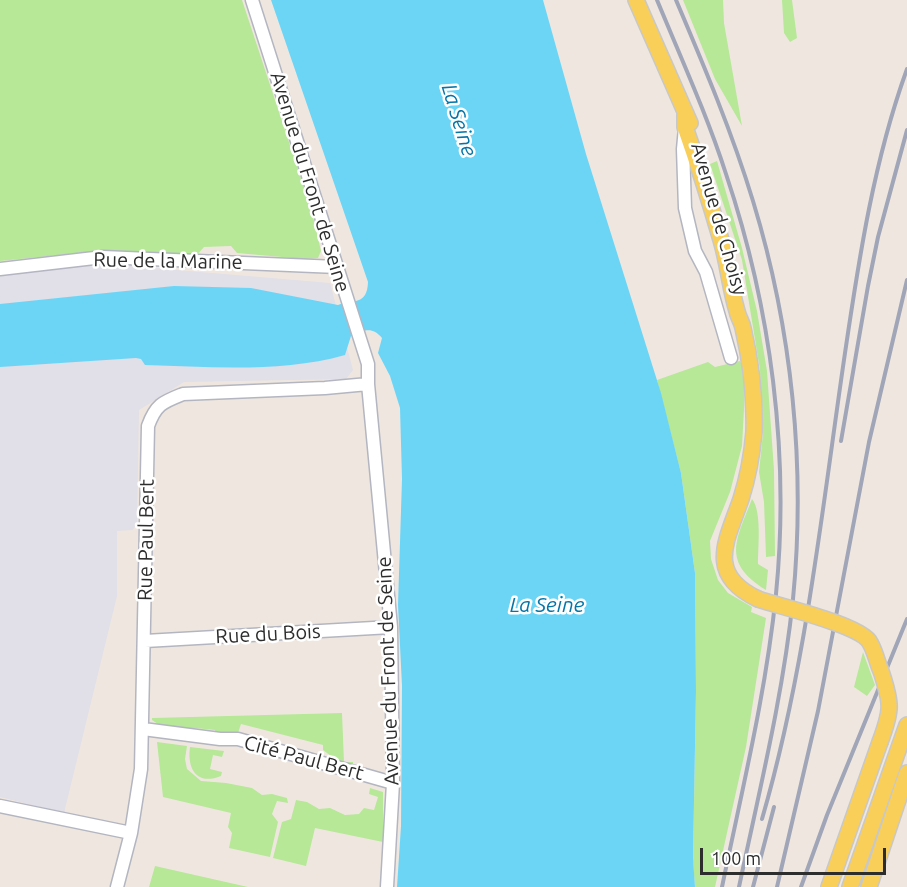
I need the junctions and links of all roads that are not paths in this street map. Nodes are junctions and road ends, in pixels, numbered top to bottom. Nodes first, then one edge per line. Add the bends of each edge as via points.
1 (252, 0) edge
2 (636, 0) edge
3 (685, 121) junction
4 (730, 263) junction
5 (337, 267) junction
6 (0, 269) edge
7 (706, 272) junction
8 (731, 358) dead end
9 (368, 384) junction
10 (391, 627) junction
11 (145, 641) junction
12 (907, 725) edge
13 (143, 729) junction
14 (907, 772) edge
15 (393, 783) junction
16 (903, 795) edge
17 (0, 806) edge
18 (131, 833) junction
19 (117, 887) edge
20 (387, 887) edge
21 (829, 887) edge
22 (850, 887) edge
23 (869, 887) edge

1 - 5 street, Avenue du Front de Seine
2 - 3 main road, Avenue de Choisy
3 - 4 main road, Avenue de Choisy via 692,125 707,168
3 - 7 street via 685,208 695,251
4 - 7 street
4 - 21 main road, Avenue de Choisy, bridge via 744,312 754,432 741,500 727,536 726,568 744,592 847,627 868,640 890,700 890,713
5 - 6 street, Rue de la Marine via 103,257
5 - 9 street, Avenue du Front de Seine via 368,364
7 - 8 street
9 - 10 street, Avenue du Front de Seine
9 - 11 street, Rue Paul Bert via 183,394 153,411 148,426
10 - 11 street, Rue du Bois
10 - 15 street, Avenue du Front de Seine
11 - 13 street, Rue Paul Bert
12 - 22 main road
13 - 15 street, Cité Paul Bert via 238,739
13 - 18 street, Rue Paul Bert
14 - 16 main road
15 - 20 street, Avenue du Front de Seine
16 - 23 main road
17 - 18 street
18 - 19 street, Rue Paul Bert

